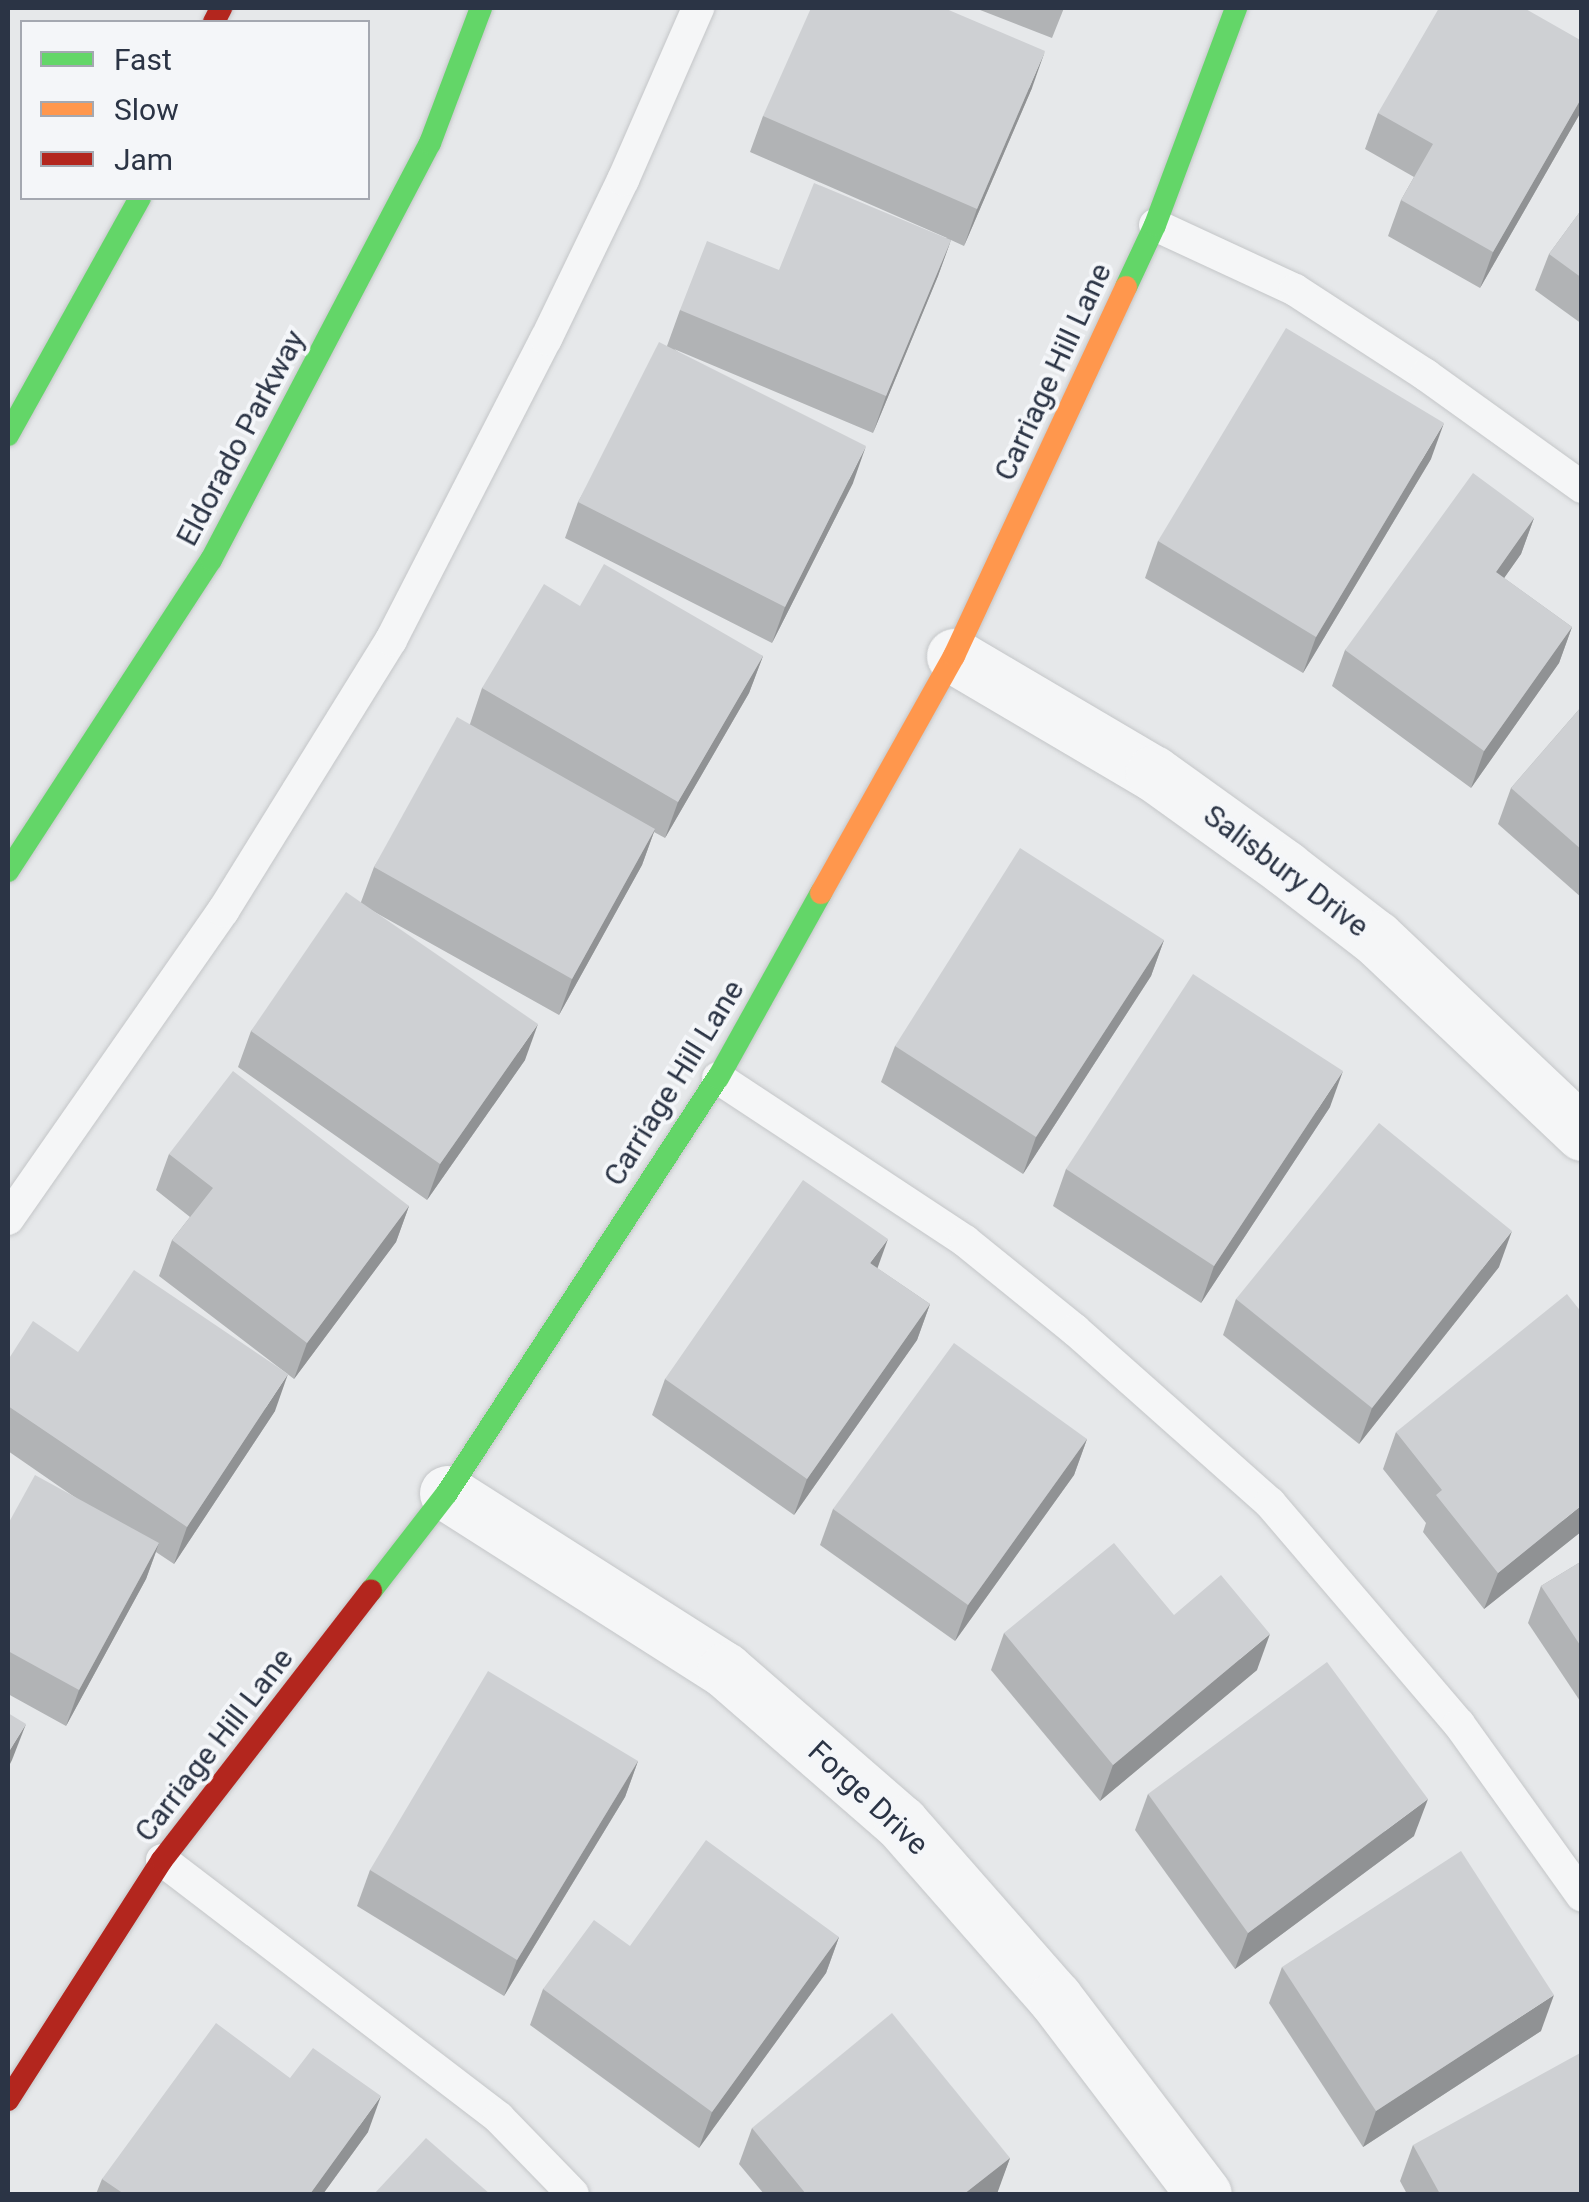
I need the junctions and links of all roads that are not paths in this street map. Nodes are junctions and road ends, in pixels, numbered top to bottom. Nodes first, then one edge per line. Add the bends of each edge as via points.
1 (481, 8) edge
2 (698, 8) edge
3 (1236, 8) edge
4 (139, 200) edge
5 (1155, 225) junction
6 (8, 435) edge
7 (1582, 487) edge
8 (954, 656) junction
9 (8, 871) edge
10 (718, 1078) junction
11 (1582, 1132) edge
12 (8, 1218) edge
13 (448, 1494) junction
14 (162, 1860) junction
15 (1582, 1896) edge
16 (8, 2100) edge
17 (1199, 2192) edge
18 (572, 2194) edge

1 - 9 street, Eldorado Parkway via 430,144 212,560
2 - 12 lane via 546,340 391,640 224,911
3 - 5 street, Carriage Hill Lane
4 - 6 street
5 - 7 lane via 1295,290
5 - 8 street, Carriage Hill Lane
8 - 10 street, Carriage Hill Lane
8 - 11 street, Salisbury Drive via 1153,773 1284,868 1376,938
10 - 13 street, Carriage Hill Lane
10 - 15 lane via 965,1241 1270,1503 1459,1724
13 - 14 street, Carriage Hill Lane
13 - 17 street, Forge Drive via 725,1670 901,1823 1055,1998
14 - 16 street, Carriage Hill Lane
14 - 18 lane via 499,2118

